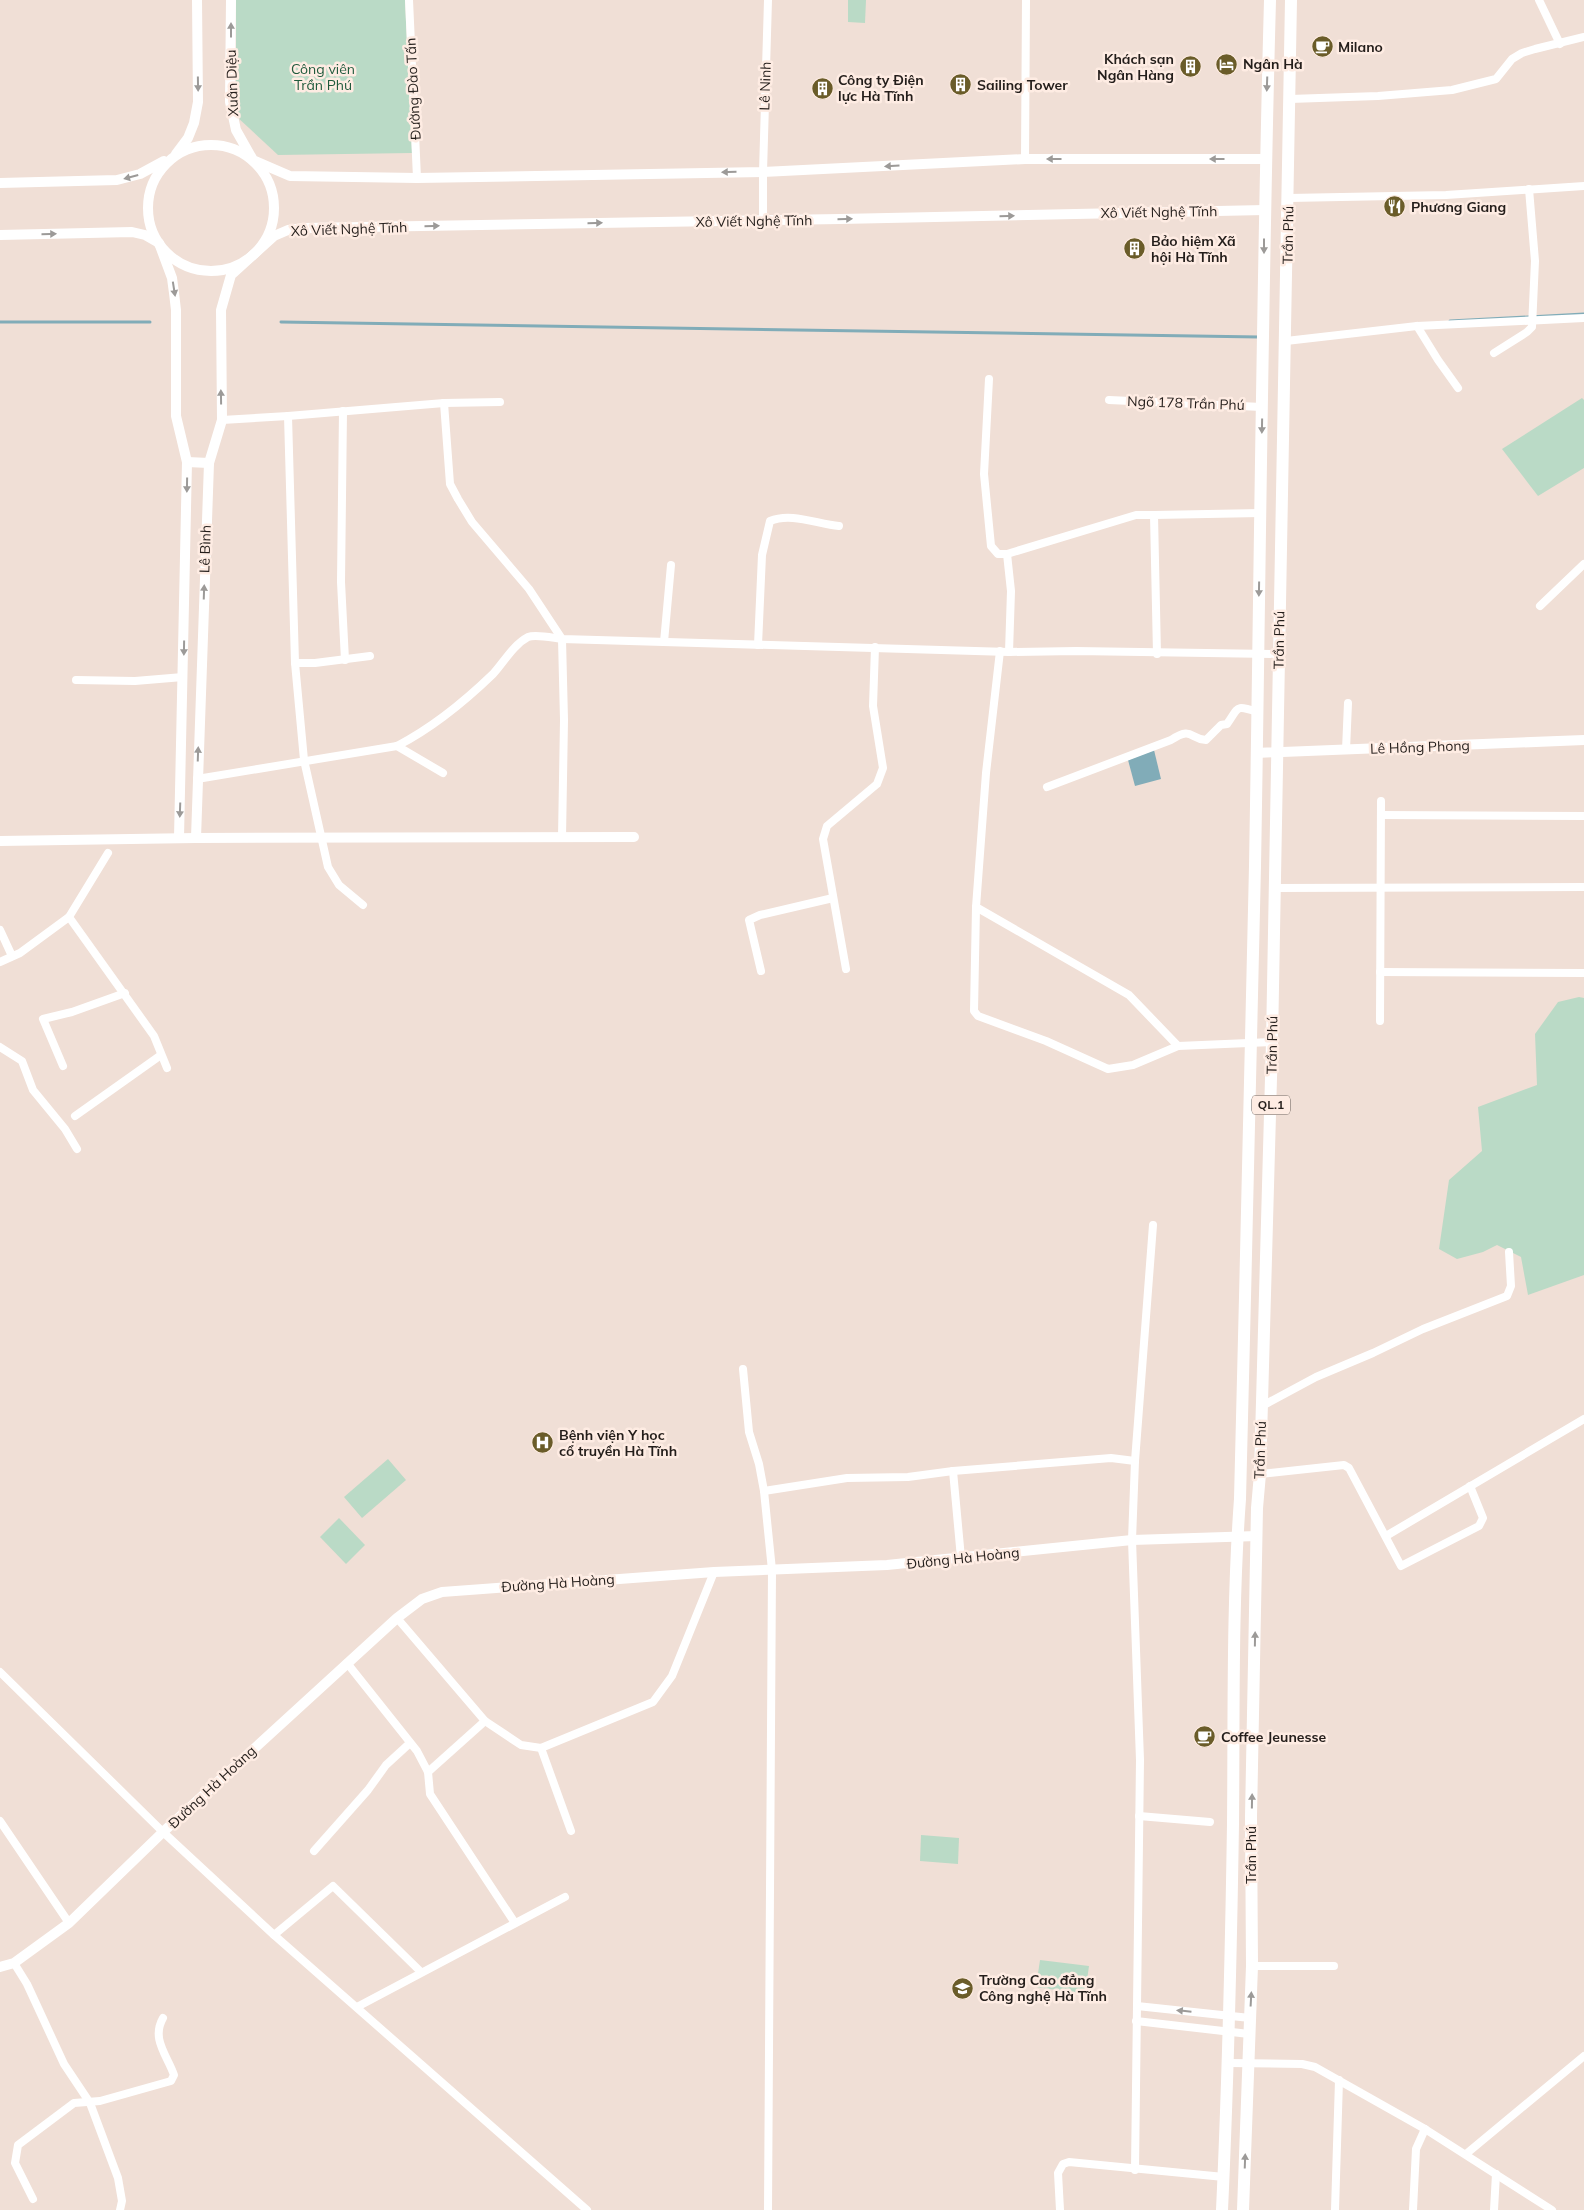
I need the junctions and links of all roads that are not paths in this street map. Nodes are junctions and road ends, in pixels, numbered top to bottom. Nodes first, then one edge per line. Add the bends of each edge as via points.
1 (197, 0) edge
2 (231, 0) edge
3 (409, 0) edge
4 (768, 0) edge
5 (1026, 0) edge
6 (1270, 0) edge
7 (1291, 0) edge
8 (1539, 0) edge
9 (1584, 37) edge
10 (1560, 44) junction
11 (1290, 99) junction
12 (175, 155) junction
13 (1265, 159) junction
14 (253, 160) junction
15 (1025, 160) junction
16 (763, 172) junction
17 (417, 178) junction
18 (0, 183) edge
19 (1584, 186) edge
20 (1529, 189) junction
21 (1289, 198) junction
22 (1264, 210) junction
23 (763, 220) junction
24 (0, 235) edge
25 (159, 243) junction
26 (253, 256) junction
27 (1533, 318) junction
28 (1584, 318) edge
29 (1417, 326) junction
30 (1286, 341) junction
31 (1494, 353) dead end
32 (989, 379) dead end
33 (1458, 388) dead end
34 (1110, 400) dead end
35 (500, 402) dead end
36 (444, 403) junction
37 (1262, 407) junction
38 (342, 411) junction
39 (288, 416) junction
40 (222, 420) junction
41 (187, 462) junction
42 (209, 463) junction
43 (1261, 513) junction
44 (1154, 514) junction
45 (838, 526) dead end
46 (1007, 554) junction
47 (1584, 564) edge
48 (671, 565) dead end
49 (1540, 606) dead end
50 (562, 639) junction
51 (664, 642) junction
52 (758, 645) junction
53 (875, 647) junction
54 (1000, 651) junction
55 (1009, 652) junction
56 (1157, 654) junction
57 (1258, 654) junction
58 (1279, 654) junction
59 (370, 656) dead end
60 (345, 660) junction
61 (295, 663) junction
62 (183, 677) junction
63 (76, 680) dead end
64 (1348, 702) dead end
65 (1257, 712) junction
66 (1584, 740) edge
67 (397, 746) junction
68 (1346, 750) junction
69 (1256, 753) junction
70 (1277, 753) junction
71 (304, 760) junction
72 (443, 774) dead end
73 (197, 779) junction
74 (1047, 788) dead end
75 (1382, 801) dead end
76 (1381, 815) junction
77 (1584, 816) edge
78 (634, 837) dead end
79 (179, 838) junction
80 (196, 838) junction
81 (321, 838) junction
82 (562, 838) junction
83 (0, 841) edge
84 (108, 853) dead end
85 (1584, 887) edge
86 (1275, 888) junction
87 (1380, 888) junction
88 (833, 898) junction
89 (363, 905) dead end
90 (976, 907) junction
91 (69, 917) junction
92 (0, 930) edge
93 (12, 956) junction
94 (0, 962) edge
95 (846, 969) dead end
96 (762, 971) dead end
97 (1380, 972) junction
98 (1584, 973) edge
99 (125, 993) junction
100 (1380, 1021) dead end
101 (1272, 1042) junction
102 (1251, 1043) junction
103 (1178, 1046) junction
104 (0, 1047) edge
105 (162, 1056) junction
106 (63, 1066) dead end
107 (166, 1068) dead end
108 (76, 1116) dead end
109 (77, 1148) dead end
110 (1153, 1225) dead end
111 (1509, 1252) dead end
112 (743, 1369) dead end
113 (1262, 1406) junction
114 (1584, 1419) edge
115 (1135, 1461) junction
116 (953, 1471) junction
117 (1260, 1474) junction
118 (1470, 1486) junction
119 (764, 1491) junction
120 (1237, 1536) junction
121 (1257, 1536) junction
122 (1386, 1536) junction
123 (1132, 1540) junction
124 (961, 1558) junction
125 (772, 1570) junction
126 (714, 1572) junction
127 (397, 1618) junction
128 (347, 1663) junction
129 (0, 1672) edge
130 (485, 1721) junction
131 (410, 1743) junction
132 (542, 1748) junction
133 (428, 1772) junction
134 (1139, 1816) junction
135 (0, 1821) edge
136 (1210, 1822) dead end
137 (571, 1831) dead end
138 (163, 1832) junction
139 (314, 1851) dead end
140 (565, 1897) dead end
141 (70, 1922) junction
142 (515, 1923) junction
143 (274, 1935) junction
144 (14, 1964) junction
145 (1252, 1966) junction
146 (1334, 1966) dead end
147 (0, 1967) edge
148 (421, 1972) junction
149 (1137, 2006) junction
150 (357, 2007) junction
151 (1230, 2016) junction
152 (163, 2018) dead end
153 (1250, 2018) junction
154 (1136, 2022) junction
155 (1229, 2032) junction
156 (1249, 2034) junction
157 (1584, 2056) edge
158 (1228, 2063) junction
159 (1249, 2064) junction
160 (1340, 2080) junction
161 (90, 2103) junction
162 (1426, 2129) junction
163 (1466, 2154) junction
164 (1135, 2170) junction
165 (1496, 2174) junction
166 (1224, 2177) junction
167 (33, 2199) dead end
168 (120, 2210) edge
169 (587, 2210) edge
170 (768, 2210) edge
171 (1060, 2210) edge
172 (1222, 2210) edge
173 (1243, 2210) edge
174 (1335, 2210) edge
175 (1413, 2210) edge
176 (1494, 2210) edge
177 (1552, 2210) edge

1 -> 12 street via 198,102 188,138
14 -> 2 street, Xuân Diệu via 232,117
3 - 17 street, Đường Đào Tấn
4 - 16 street, Lê Ninh
5 - 15 street
6 -> 13 main road, Trần Phú / QL.1
7 - 11 main road, Trần Phú / QL.1
8 - 10 street
9 - 10 street
10 - 11 street via 1535,48 1512,59 1500,75 1488,83 1452,90 1378,96
11 - 21 main road, Trần Phú / QL.1
12 - 14 street via 190,148 215,145 239,151
12 -> 18 street via 128,178
12 - 25 street via 160,169 151,186 147,206 150,226
13 -> 15 street
13 - 22 main road, Trần Phú / QL.1
14 - 17 street via 290,176
14 - 26 street via 265,174 275,208 269,234
15 -> 16 street
16 -> 17 street
16 - 23 street, Lê Ninh
19 - 20 street
20 - 21 street via 1446,195
20 - 27 street via 1535,261
21 - 30 main road, Trần Phú / QL.1
23 -> 22 street, Xô Viết Nghệ Tĩnh
22 -> 37 main road, Trần Phú / QL.1
26 -> 23 street, Xô Viết Nghệ Tĩnh via 274,236 304,228
24 -> 25 street via 132,232
25 - 26 street via 173,259 192,269 214,272 235,268
25 -> 41 street, Lê Bình via 174,293 176,416
40 -> 26 street, Lê Bình via 221,310 231,275
27 - 28 street
27 - 29 street
27 - 31 street via 1532,327 1527,332
29 - 30 street
29 - 33 street
30 - 58 main road, Trần Phú / QL.1
32 - 46 street via 984,474 988,528 991,546 998,554
34 - 37 street, Ngõ 178 Trần Phú
35 - 36 street
36 - 38 street
36 - 50 street via 450,484 482,534 529,589
37 -> 43 main road, Trần Phú / QL.1
38 - 39 street
38 - 60 street via 341,582
39 - 40 street
39 - 61 street
40 - 42 street, Lê Bình
41 - 42 street
41 -> 62 street, Lê Bình
73 -> 42 street, Lê Bình
43 - 44 street
43 -> 57 main road, Trần Phú / QL.1
44 - 46 street via 1136,515
44 - 56 street
45 - 52 street via 791,518 770,521 762,555
46 - 55 street via 1011,591
47 - 49 street
48 - 51 street
50 - 51 street
50 - 67 street via 529,636 459,704
50 - 82 street
51 - 52 street
52 - 53 street
53 - 54 street
53 - 88 street via 873,706 883,768 877,784 824,832
54 - 55 street
54 - 90 street
55 - 56 street
56 - 57 street
57 - 58 street
57 - 65 main road, Trần Phú / QL.1
58 - 70 main road, Trần Phú / QL.1
59 - 60 street
60 - 61 street
61 - 71 street
62 - 63 street via 135,681
62 -> 79 street, Lê Bình
64 - 68 street
65 - 69 main road, Trần Phú / QL.1
65 - 74 street via 1238,709 1227,724 1221,725 1206,740 1191,733 1181,733 1171,740
66 - 68 street, Lê Hồng Phong
67 - 71 street
67 - 72 street
68 - 70 street, Lê Hồng Phong
69 - 70 street, Lê Hồng Phong
69 - 102 main road, Trần Phú / QL.1
70 - 86 main road, Trần Phú / QL.1
71 - 73 street
71 - 81 street
73 - 80 street, Lê Bình
75 - 76 street
76 - 77 street
76 - 87 street
78 - 82 street
79 - 80 street
79 - 83 street
80 - 81 street
81 - 82 street
81 - 89 street via 328,868 334,878
84 - 91 street
85 - 87 street
86 - 87 street
86 - 101 main road, Trần Phú / QL.1
87 - 97 street
88 - 95 street
88 - 96 street via 749,920
90 - 103 street via 1129,995
90 - 103 street via 974,1011 978,1016 1046,1040 1108,1069 1133,1065
91 - 93 street
91 - 99 street
92 - 93 street
93 - 94 street
97 - 98 street
97 - 100 street
99 - 105 street via 154,1036
99 - 106 street via 43,1019
101 - 102 street
101 - 113 main road, Trần Phú / QL.1
102 - 103 street
102 - 120 main road, Trần Phú / QL.1
104 - 109 street via 22,1061 33,1090
105 - 107 street
105 - 108 street
110 - 115 street
111 - 113 street via 1511,1286 1507,1296 1316,1377
112 - 119 street via 749,1432
113 - 117 main road, Trần Phú / QL.1
114 - 118 street
115 - 116 street via 1111,1458
115 - 123 street
116 - 119 street via 908,1477 846,1478
116 - 124 street
117 - 121 main road, Trần Phú / QL.1
117 - 122 street via 1344,1465 1349,1468
118 - 122 street
118 - 122 street via 1484,1518 1479,1526 1401,1566
119 - 125 street
120 - 121 street, Đường Hà Hoàng
120 - 123 street, Đường Hà Hoàng
120 - 151 main road, Trần Phú / QL.1
145 -> 121 main road, Trần Phú / QL.1
123 - 124 street, Đường Hà Hoàng
123 - 134 street
124 - 125 street, Đường Hà Hoàng
125 - 126 street, Đường Hà Hoàng
125 - 170 street
126 - 127 street, Đường Hà Hoàng via 442,1592 422,1599
126 - 132 street via 672,1676 653,1702
127 - 128 street, Đường Hà Hoàng
127 - 130 street
128 - 131 street
128 - 138 street, Đường Hà Hoàng
129 - 138 street
130 - 132 street via 521,1745
130 - 133 street
131 - 133 street
131 - 139 street via 386,1766
132 - 137 street
133 - 142 street via 430,1794
134 - 136 street
134 - 149 street
135 - 141 street
138 - 141 street, Đường Hà Hoàng
138 - 143 street
140 - 142 street
141 - 144 street, Đường Hà Hoàng
142 - 148 street
143 - 148 street via 333,1886
143 - 150 street
144 - 147 street, Đường Hà Hoàng
144 - 161 street via 27,1984 64,2064
145 - 146 street
153 -> 145 main road, Trần Phú / QL.1
148 - 150 street
151 -> 149 street
149 - 154 street
150 - 169 street
151 - 153 street
151 - 155 main road, Trần Phú / QL.1
152 - 161 street via 158,2041 174,2075 171,2081
153 - 156 main road, Trần Phú / QL.1
154 - 155 street
154 - 164 street
155 - 156 street
155 - 158 main road, Trần Phú / QL.1
156 - 159 main road, Trần Phú / QL.1
157 - 163 street
158 - 159 street
158 - 166 main road, Trần Phú / QL.1
159 - 160 street via 1302,2064
173 -> 159 main road, Trần Phú / QL.1
160 - 162 street
160 - 174 street
161 - 167 street via 74,2103 18,2145 15,2163
161 - 168 street via 118,2178 122,2201
162 - 163 street
162 - 175 street via 1416,2149
163 - 165 street
164 - 166 street
164 - 171 street via 1063,2164 1058,2173
165 - 176 street
165 - 177 street
166 - 172 main road, Trần Phú / QL.1

